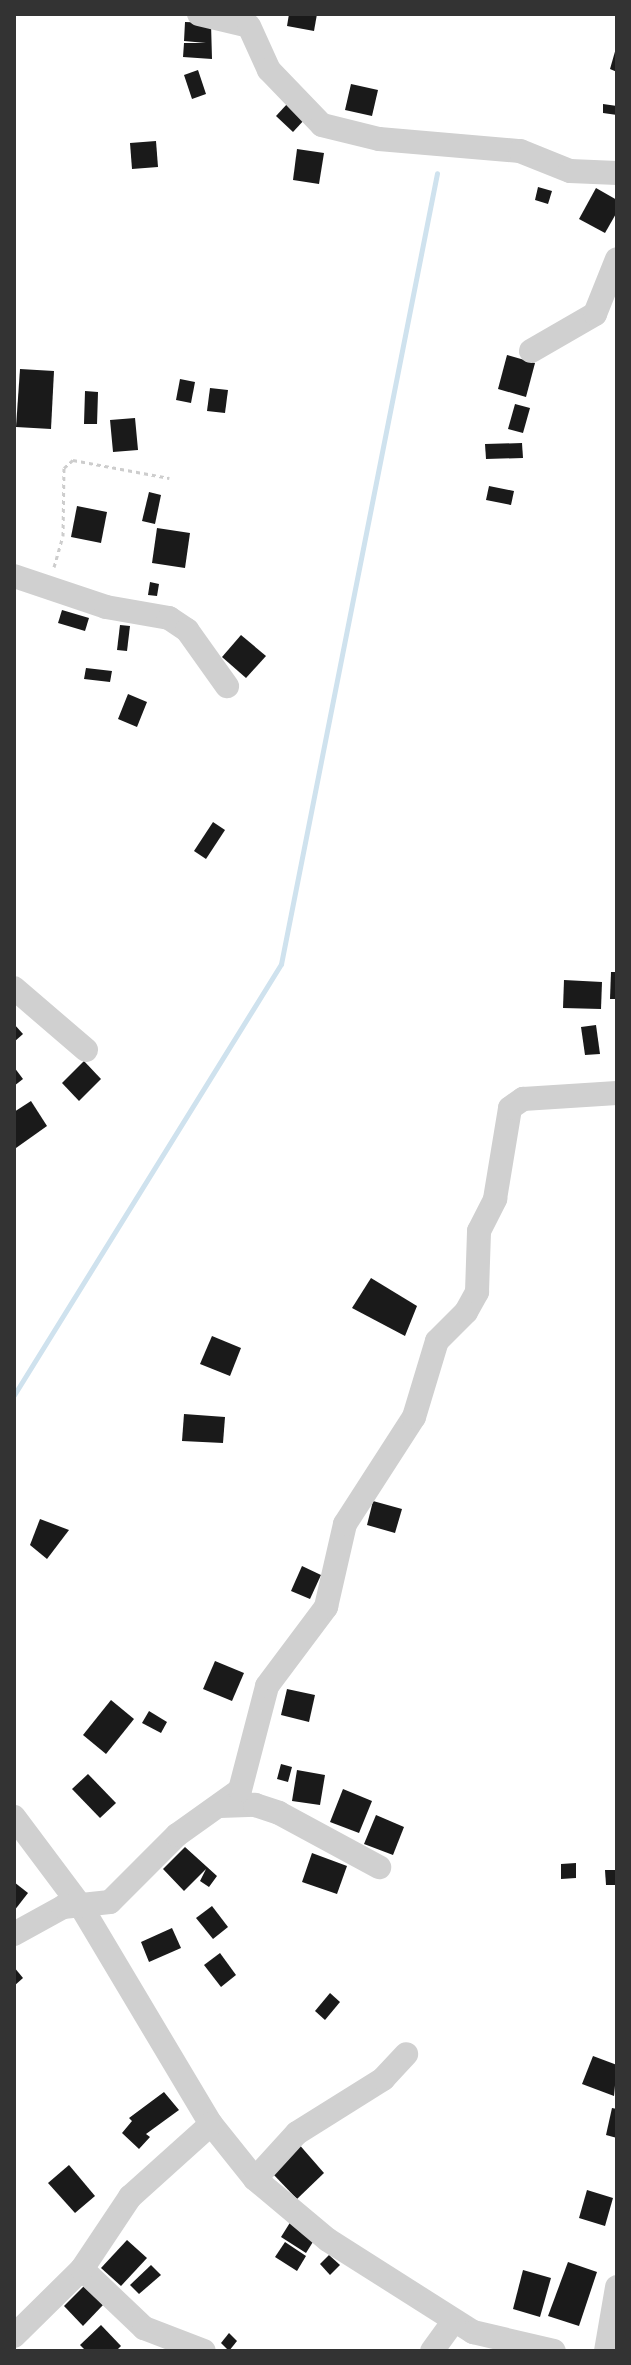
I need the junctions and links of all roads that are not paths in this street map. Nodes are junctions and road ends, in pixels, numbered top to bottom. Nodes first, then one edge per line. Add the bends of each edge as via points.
1 (199, 14) edge
2 (617, 173) edge
3 (617, 259) edge
4 (531, 351) dead end
5 (14, 576) edge
6 (227, 686) dead end
7 (14, 988) edge
8 (86, 1050) dead end
9 (617, 1093) edge
10 (220, 1806) junction
11 (14, 1817) edge
12 (379, 1867) dead end
13 (82, 1908) junction
14 (14, 1934) edge
15 (406, 2054) dead end
16 (211, 2124) junction
17 (255, 2179) junction
18 (82, 2269) junction
19 (617, 2287) edge
20 (454, 2321) junction
21 (14, 2336) edge
22 (204, 2351) edge
23 (432, 2351) edge
24 (554, 2351) edge
25 (606, 2351) edge

1 - 2 street via 249,26 269,70 322,125 379,139 520,151 570,171
3 - 4 street via 595,314
5 - 6 street via 106,607 169,618 187,630
7 - 8 street
9 - 10 street via 523,1099 508,1111 495,1199 479,1231 477,1292 437,1341 414,1417 345,1524 326,1607 267,1686 245,1780
10 - 12 street via 255,1805 279,1813
10 - 13 street via 177,1835 124,1892 110,1902
11 - 13 street
13 - 14 street via 54,1910
13 - 16 street
15 - 17 street via 383,2079 297,2133
16 - 17 street
16 - 18 street via 130,2197
17 - 20 street via 328,2240
18 - 21 street
18 - 22 street via 144,2328
19 - 25 street
20 - 23 street
20 - 24 street via 491,2338

